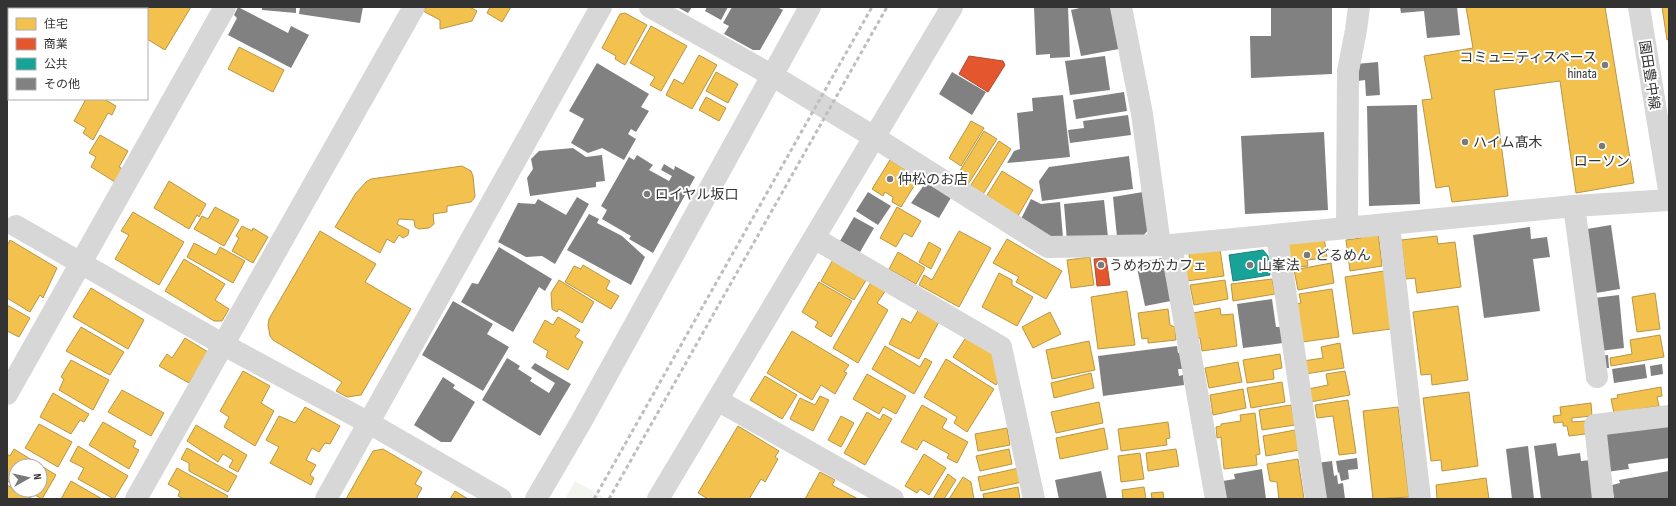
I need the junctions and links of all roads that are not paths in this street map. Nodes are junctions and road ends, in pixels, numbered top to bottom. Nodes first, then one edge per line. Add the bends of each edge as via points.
1 (225, 7) edge
2 (414, 7) edge
3 (601, 7) edge
4 (650, 7) edge
5 (810, 7) edge
6 (952, 7) edge
7 (1121, 7) edge
8 (1359, 7) edge
9 (1638, 7) edge
10 (773, 76) junction
11 (874, 137) junction
12 (1669, 190) edge
13 (1669, 200) edge
14 (1574, 206) junction
15 (1389, 225) junction
16 (16, 226) dead end
17 (1347, 228) junction
18 (1278, 236) junction
19 (814, 238) junction
20 (1165, 245) junction
21 (82, 262) junction
22 (224, 345) junction
23 (1597, 377) dead end
24 (7, 394) edge
25 (717, 400) junction
26 (1669, 416) edge
27 (369, 423) junction
28 (136, 499) edge
29 (326, 499) edge
30 (501, 499) edge
31 (536, 499) edge
32 (658, 499) edge
33 (893, 499) edge
34 (1034, 499) edge
35 (1216, 499) edge
36 (1316, 499) edge
37 (1420, 499) edge
38 (1603, 499) edge

1 - 21 street
2 - 22 street
3 - 27 street
4 - 10 street
5 - 10 street
6 - 11 street
7 - 20 street
8 - 17 street via 1348,71
9 - 12 street, 園田豊中線
10 - 11 street
10 - 31 street
11 - 19 street
11 - 20 street via 1048,247
13 - 14 street
14 - 15 street
14 - 23 street
15 - 17 street
15 - 37 street
16 - 21 street
17 - 18 street
18 - 20 street
18 - 36 street
19 - 25 street
19 - 34 street via 1002,347
20 - 35 street
21 - 22 street
21 - 24 street
22 - 27 street
22 - 28 street
25 - 32 street
25 - 33 street
26 - 38 street via 1594,425
27 - 29 street
27 - 30 street

